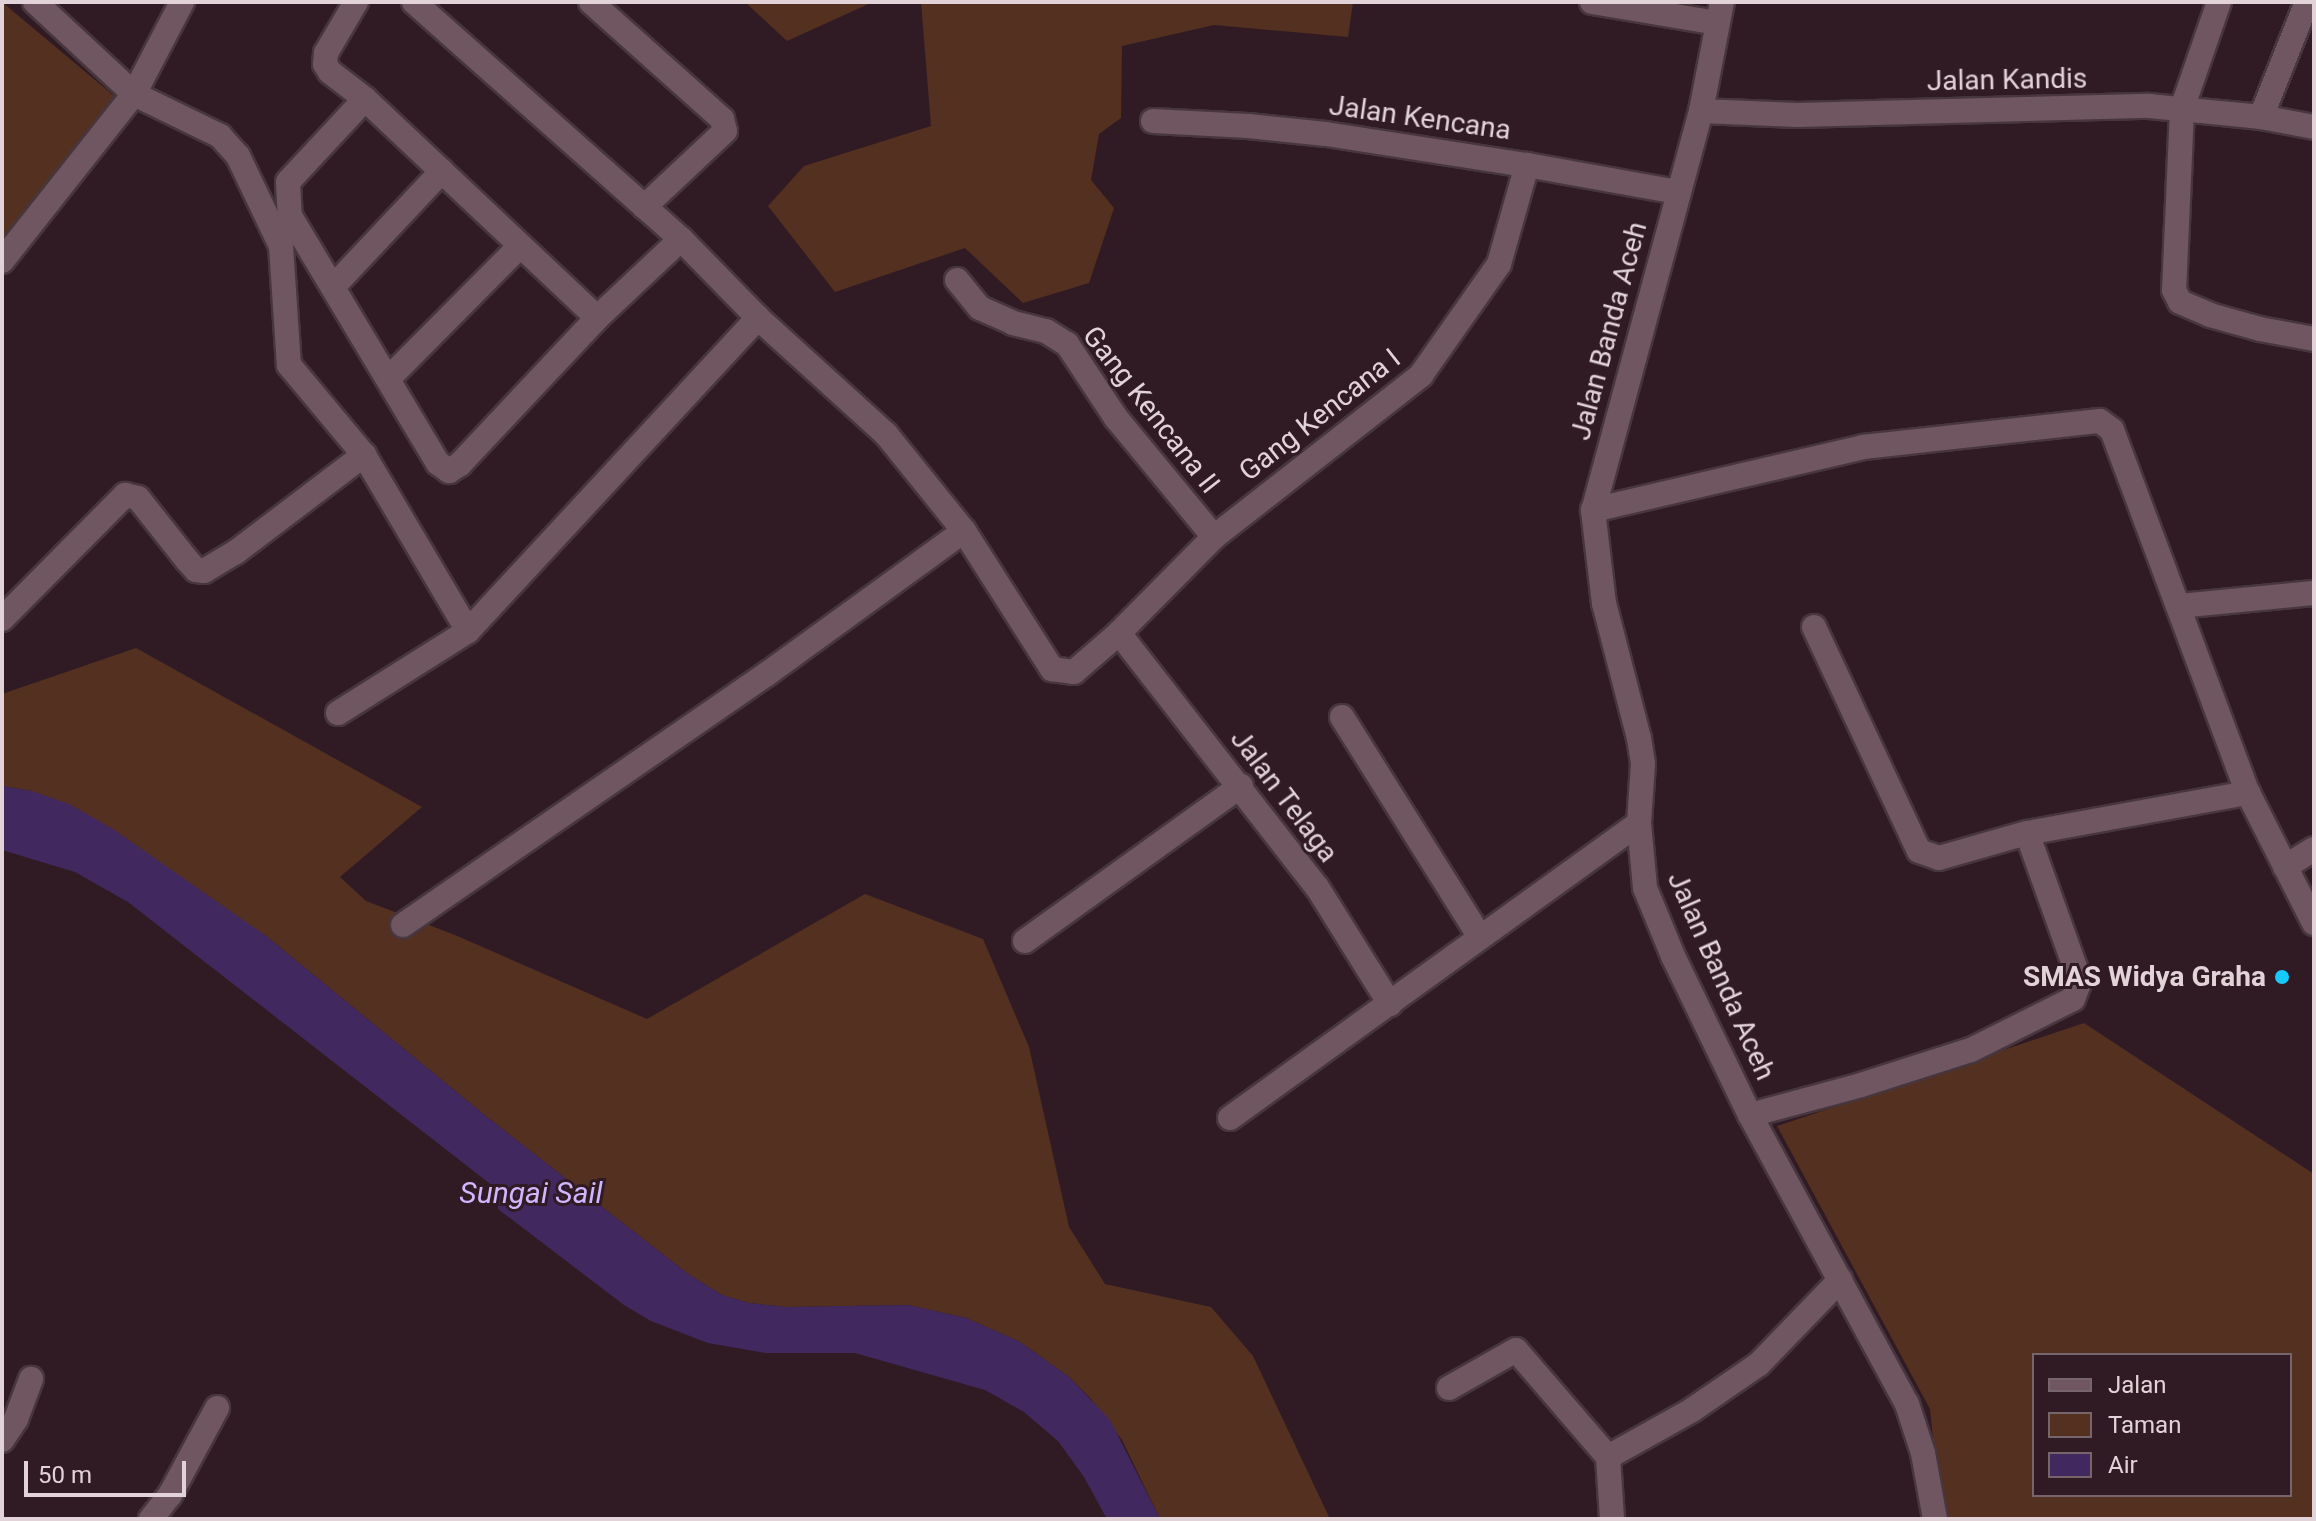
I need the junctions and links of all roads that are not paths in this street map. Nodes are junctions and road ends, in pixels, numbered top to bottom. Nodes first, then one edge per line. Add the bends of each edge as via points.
1 (35, 2) edge
2 (182, 2) edge
3 (356, 2) edge
4 (414, 2) edge
5 (591, 2) edge
6 (1592, 2) edge
7 (2219, 2) edge
8 (2307, 2) edge
9 (1719, 12) edge
10 (134, 94) junction
11 (365, 99) junction
12 (2182, 109) junction
13 (1701, 111) junction
14 (2261, 117) junction
15 (1153, 121) dead end
16 (2314, 127) edge
17 (1527, 165) junction
18 (442, 171) junction
19 (1677, 192) junction
20 (644, 207) junction
21 (681, 239) junction
22 (520, 246) junction
23 (2, 261) edge
24 (957, 280) dead end
25 (333, 287) junction
26 (597, 318) junction
27 (758, 318) junction
28 (2314, 339) edge
29 (388, 379) junction
30 (364, 455) junction
31 (1593, 510) junction
32 (964, 531) junction
33 (1214, 537) junction
34 (2314, 593) edge
35 (2179, 606) junction
36 (2, 619) edge
37 (1814, 627) dead end
38 (468, 631) junction
39 (1119, 633) junction
40 (338, 713) dead end
41 (1342, 717) dead end
42 (1241, 786) junction
43 (2248, 793) junction
44 (1639, 823) junction
45 (2027, 833) junction
46 (2314, 849) edge
47 (2285, 867) junction
48 (2314, 923) edge
49 (403, 925) dead end
50 (1480, 937) junction
51 (1025, 941) dead end
52 (1390, 1004) junction
53 (1750, 1115) junction
54 (1230, 1118) dead end
55 (1840, 1280) junction
56 (31, 1379) dead end
57 (1449, 1388) dead end
58 (217, 1408) dead end
59 (2, 1440) edge
60 (1608, 1457) junction
61 (151, 1519) edge
62 (1612, 1519) edge
63 (1935, 1519) edge

1 - 10 street
2 - 10 street
3 - 11 street via 326,53 325,64
4 - 20 street, Gang Kencana I
5 - 20 street via 722,119 725,131
6 - 9 street
7 - 12 street
8 - 14 street
9 - 13 street, Jalan Banda Aceh
10 - 23 street
10 - 30 street via 220,136 238,156 281,246 289,365
11 - 18 street
11 - 25 street via 288,182 290,216
12 - 13 street, Jalan Kandis via 1797,115
12 - 14 street, Jalan Kandis
12 - 28 street via 2174,290 2180,302 2260,329
13 - 19 street, Jalan Banda Aceh
14 - 16 street, Jalan Kandis
15 - 17 street, Jalan Kencana via 1326,134
17 - 19 street, Jalan Kencana
17 - 33 street, Gang Kencana I via 1499,264 1421,375
18 - 22 street
18 - 25 street
19 - 31 street, Jalan Banda Aceh
20 - 21 street, Gang Kencana I
21 - 26 street
21 - 27 street, Gang Kencana I
22 - 26 street
22 - 29 street
24 - 33 street, Gang Kencana II via 980,308 1067,344 1116,418
25 - 29 street
26 - 29 street via 449,471 438,463
27 - 32 street, Gang Kencana I via 886,434
27 - 38 street
30 - 36 street via 204,571 196,570 138,498 125,495
30 - 38 street
31 - 35 street via 1863,447 2100,421 2112,430
31 - 44 street, Jalan Banda Aceh via 1604,603 1643,764
32 - 39 street, Gang Kencana I via 1052,669 1074,672
32 - 49 street
33 - 39 street, Gang Kencana I
34 - 35 street
35 - 43 street
37 - 45 street via 1919,851 1939,858
38 - 40 street
39 - 42 street, Jalan Telaga
41 - 50 street
42 - 51 street
42 - 52 street, Jalan Telaga via 1317,887
43 - 45 street
43 - 47 street
44 - 50 street
44 - 53 street, Jalan Banda Aceh via 1645,888
45 - 53 street via 2080,981 2073,999 1971,1050
46 - 47 street
47 - 48 street
50 - 52 street
52 - 54 street
53 - 55 street, Jalan Banda Aceh
55 - 60 street via 1759,1364 1692,1410
55 - 63 street, Jalan Banda Aceh via 1907,1404
56 - 59 street
57 - 60 street via 1516,1350
58 - 61 street via 170,1495
60 - 62 street

